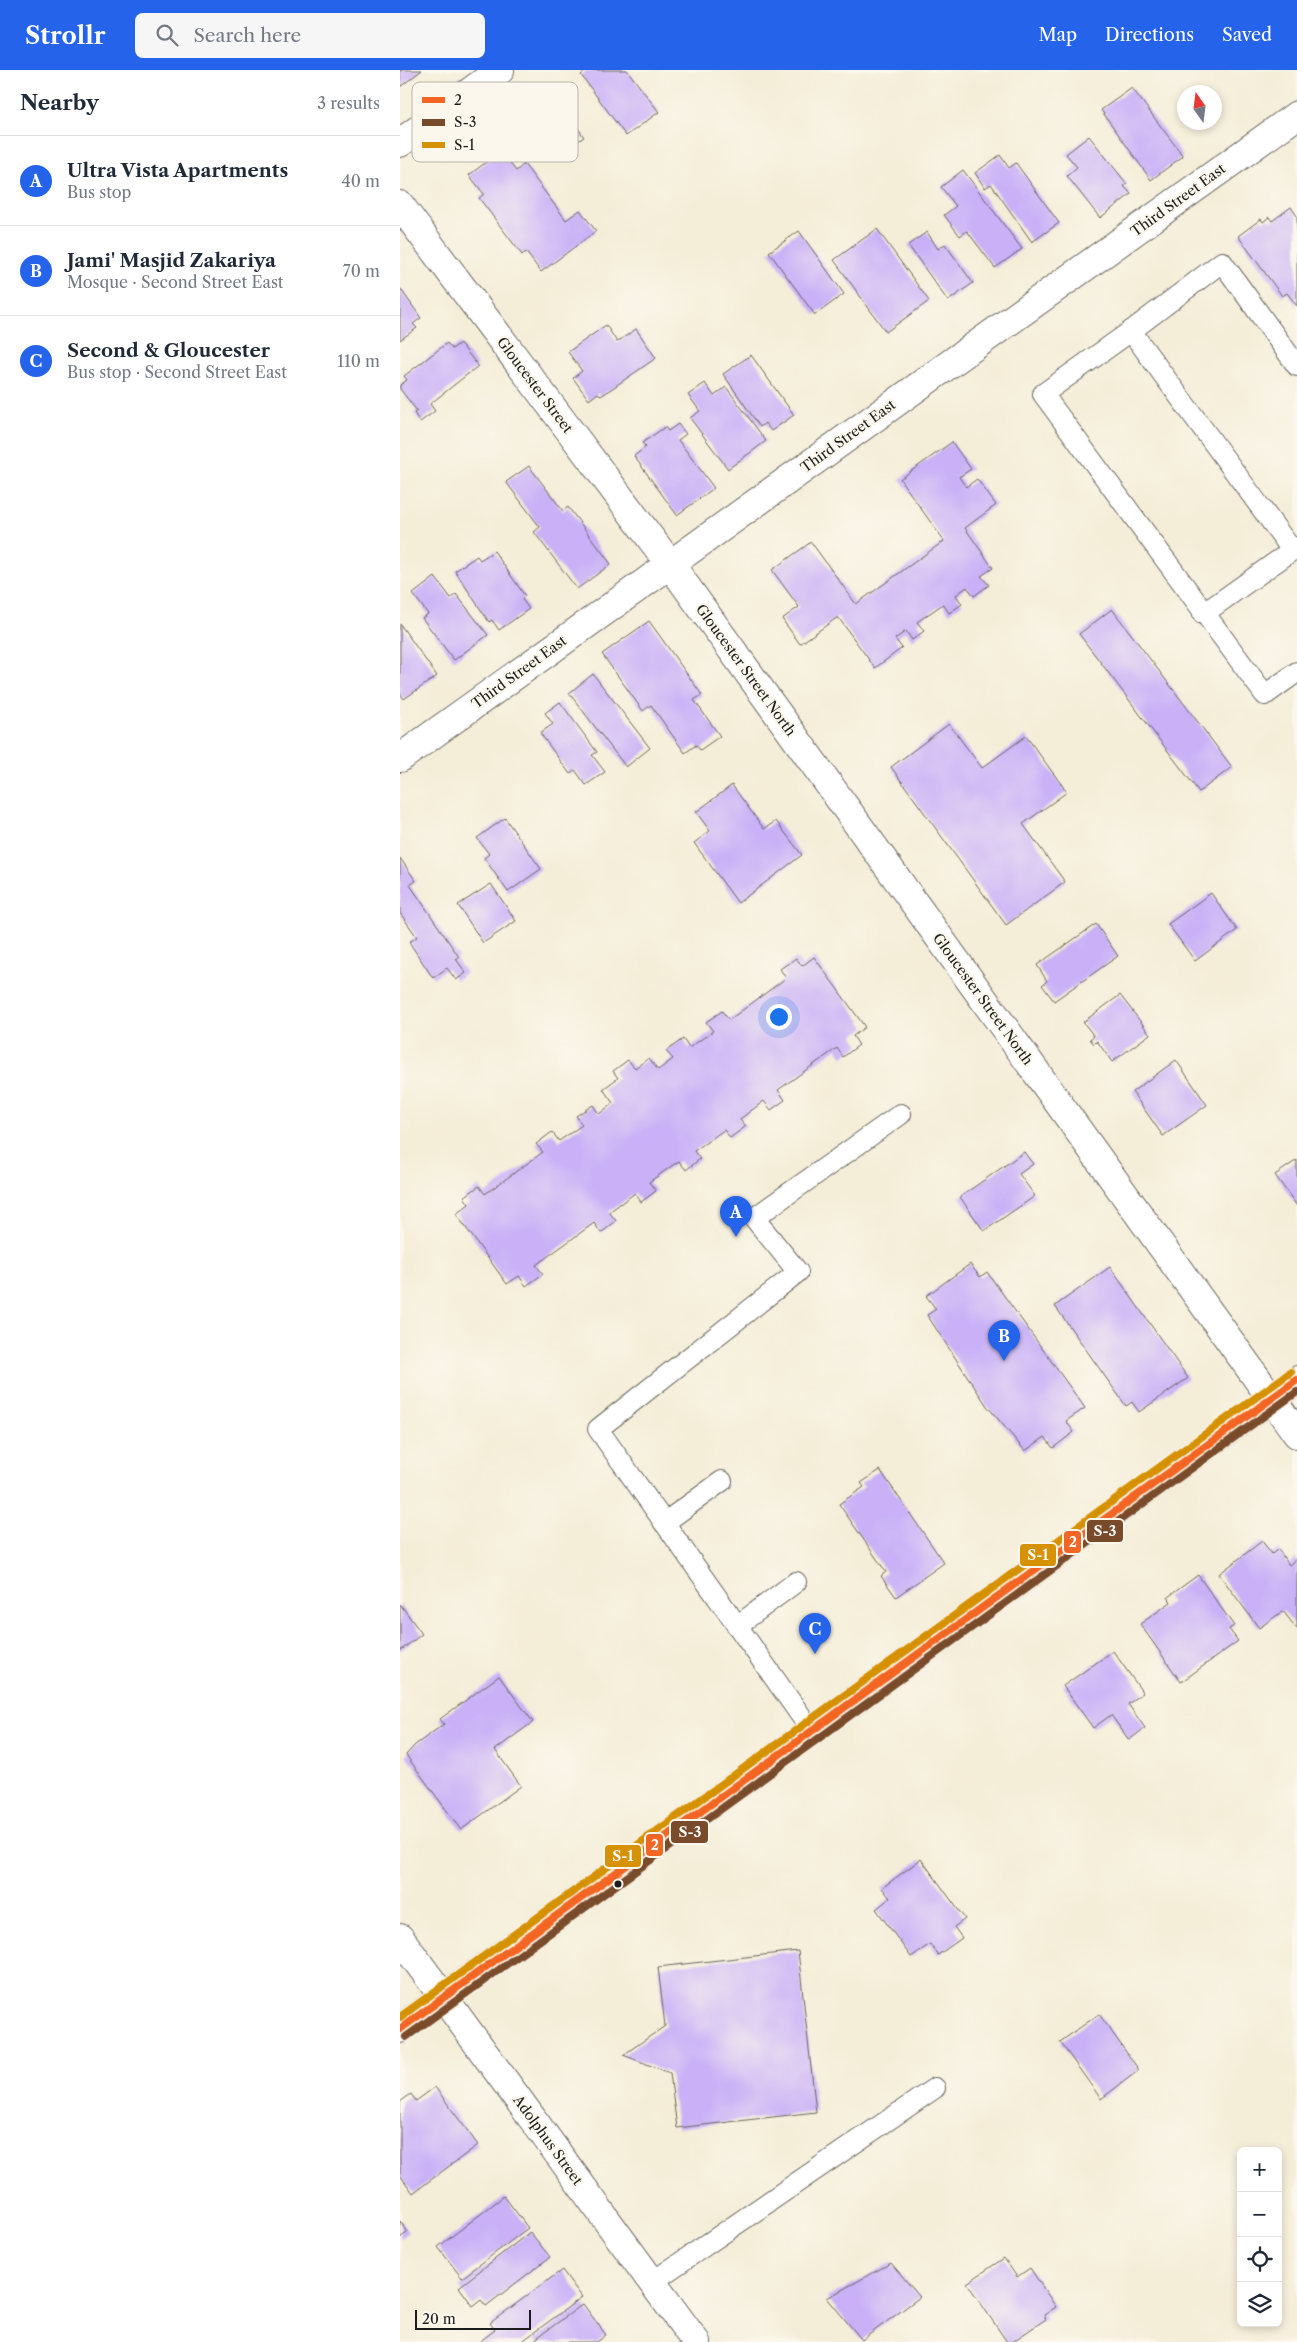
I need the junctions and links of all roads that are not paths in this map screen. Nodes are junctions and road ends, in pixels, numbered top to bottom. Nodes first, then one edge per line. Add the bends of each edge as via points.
1 (500, 70) edge
2 (484, 82) edge
3 (1297, 115) edge
4 (412, 134) edge
5 (400, 143) edge
6 (400, 206) edge
7 (1131, 331) junction
8 (1297, 366) edge
9 (1294, 548) edge
10 (670, 564) junction
11 (1203, 614) junction
12 (1297, 672) edge
13 (400, 758) edge
14 (901, 1114) dead end
15 (1297, 1380) edge
16 (1272, 1399) junction
17 (1297, 1434) edge
18 (722, 1481) dead end
19 (664, 1523) junction
20 (796, 1582) dead end
21 (737, 1626) junction
22 (810, 1730) junction
23 (400, 1938) edge
24 (444, 1996) junction
25 (400, 2029) edge
26 (935, 2088) dead end
27 (652, 2282) junction
28 (696, 2342) edge

1 - 2 street
3 - 10 street, Third Street East
4 - 5 street
6 - 10 street, Gloucester Street
7 - 8 lane via 1222,262
7 - 9 lane
7 - 11 lane via 1043,394
9 - 11 lane
10 - 13 street, Third Street East
10 - 16 street, Gloucester Street North
11 - 12 lane via 1264,695
14 - 19 lane via 754,1218 798,1272 598,1429
15 - 16 street
16 - 17 street, Gloucester Street North
16 - 22 street
18 - 19 lane
19 - 21 lane
20 - 21 lane
21 - 22 lane
22 - 24 street
23 - 24 street, Adolphus Street
24 - 25 street
24 - 27 street, Adolphus Street
26 - 27 lane
27 - 28 street, Adolphus Street

